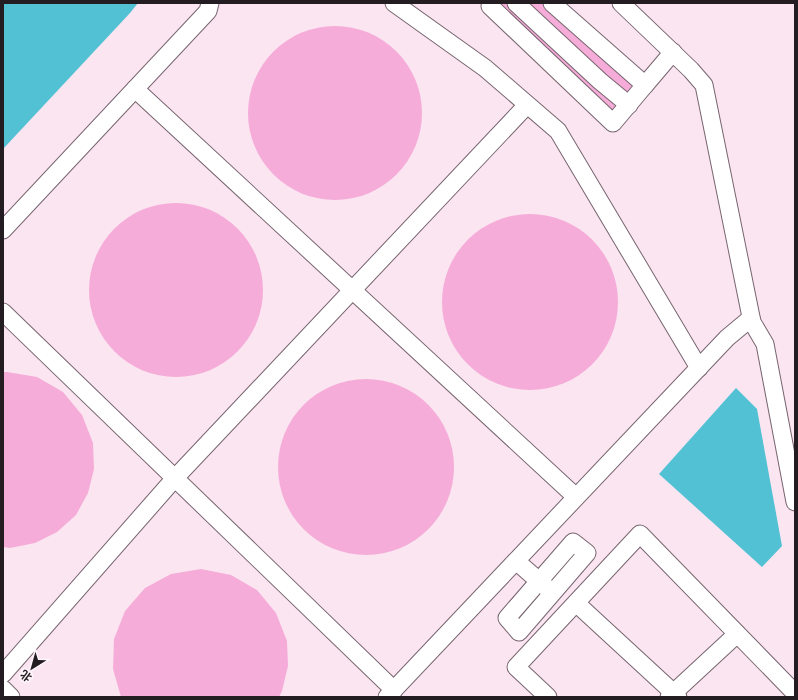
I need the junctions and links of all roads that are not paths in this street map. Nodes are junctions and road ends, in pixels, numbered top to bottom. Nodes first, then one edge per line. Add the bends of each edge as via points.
1 (210, 3) edge
2 (394, 3) edge
3 (492, 3) edge
4 (516, 3) edge
5 (548, 3) edge
6 (552, 3) edge
7 (621, 3) edge
8 (532, 19) junction
9 (583, 30) junction
10 (518, 33) junction
11 (565, 48) junction
12 (673, 52) junction
13 (618, 61) junction
14 (550, 63) junction
15 (600, 81) junction
16 (645, 86) junction
17 (135, 89) junction
18 (586, 97) junction
19 (527, 105) junction
20 (629, 105) junction
21 (3, 230) edge
22 (353, 291) junction
23 (3, 312) edge
24 (751, 318) junction
25 (699, 368) junction
26 (175, 478) junction
27 (576, 497) junction
28 (795, 502) edge
29 (579, 547) dead end
30 (516, 561) junction
31 (546, 587) junction
32 (576, 603) junction
33 (513, 625) dead end
34 (737, 634) junction
35 (3, 674) edge
36 (3, 689) edge
37 (390, 693) edge
38 (795, 693) edge
39 (674, 696) edge
40 (11, 697) edge
41 (548, 697) edge

1 - 17 street via 208,11
2 - 19 street via 485,68
3 - 10 street via 490,6
4 - 8 street
5 - 8 street
6 - 9 street
7 - 12 street
8 - 10 street
8 - 11 street
9 - 11 street
9 - 13 street
10 - 14 street
11 - 14 street
11 - 15 street
12 - 16 street
12 - 24 street via 704,85
13 - 15 street
13 - 16 street
14 - 18 street
15 - 18 street
15 - 20 street
16 - 20 street
17 - 21 street
17 - 22 street
18 - 20 street via 613,123
19 - 22 street
19 - 25 street via 558,131
22 - 26 street
22 - 27 street
23 - 26 street
24 - 25 street via 727,338
24 - 28 street via 765,344
25 - 27 street
26 - 35 street
26 - 37 street
27 - 30 street
29 - 31 street via 572,542 566,564
30 - 31 street
30 - 37 street
31 - 33 street via 526,609 520,632
32 - 34 street via 640,534
32 - 39 street
32 - 41 street via 516,667
34 - 38 street
34 - 39 street
36 - 40 street

